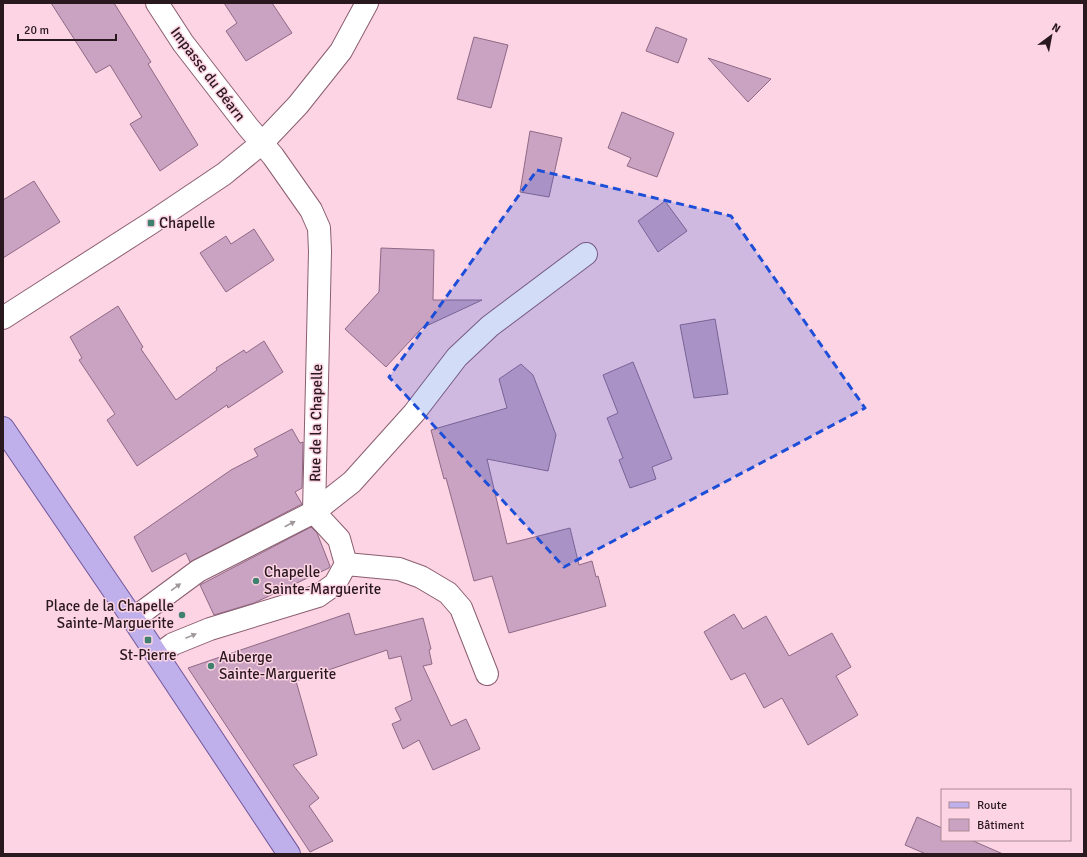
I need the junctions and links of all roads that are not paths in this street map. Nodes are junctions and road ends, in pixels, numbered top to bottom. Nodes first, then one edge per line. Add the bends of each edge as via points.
1 (157, 3) edge
2 (367, 3) edge
3 (262, 142) junction
4 (586, 254) dead end
5 (3, 318) edge
6 (3, 428) edge
7 (314, 512) junction
8 (346, 564) junction
9 (134, 619) junction
10 (158, 656) junction
11 (487, 674) dead end
12 (289, 854) edge

1 - 3 street, Impasse du Béarn via 183,43
2 - 3 street via 341,51 298,105
3 - 5 street via 224,174 151,224
3 - 7 street, Rue de la Chapelle via 311,210 319,228
4 - 7 street via 484,331 457,357 414,412 352,482
6 - 9 main road
7 - 8 street via 339,539
9 -> 7 street via 198,572
10 -> 8 street via 173,644 210,629 318,596 335,584
8 - 11 street via 399,570 421,577 448,593 461,608
9 - 10 main road
10 - 12 main road

